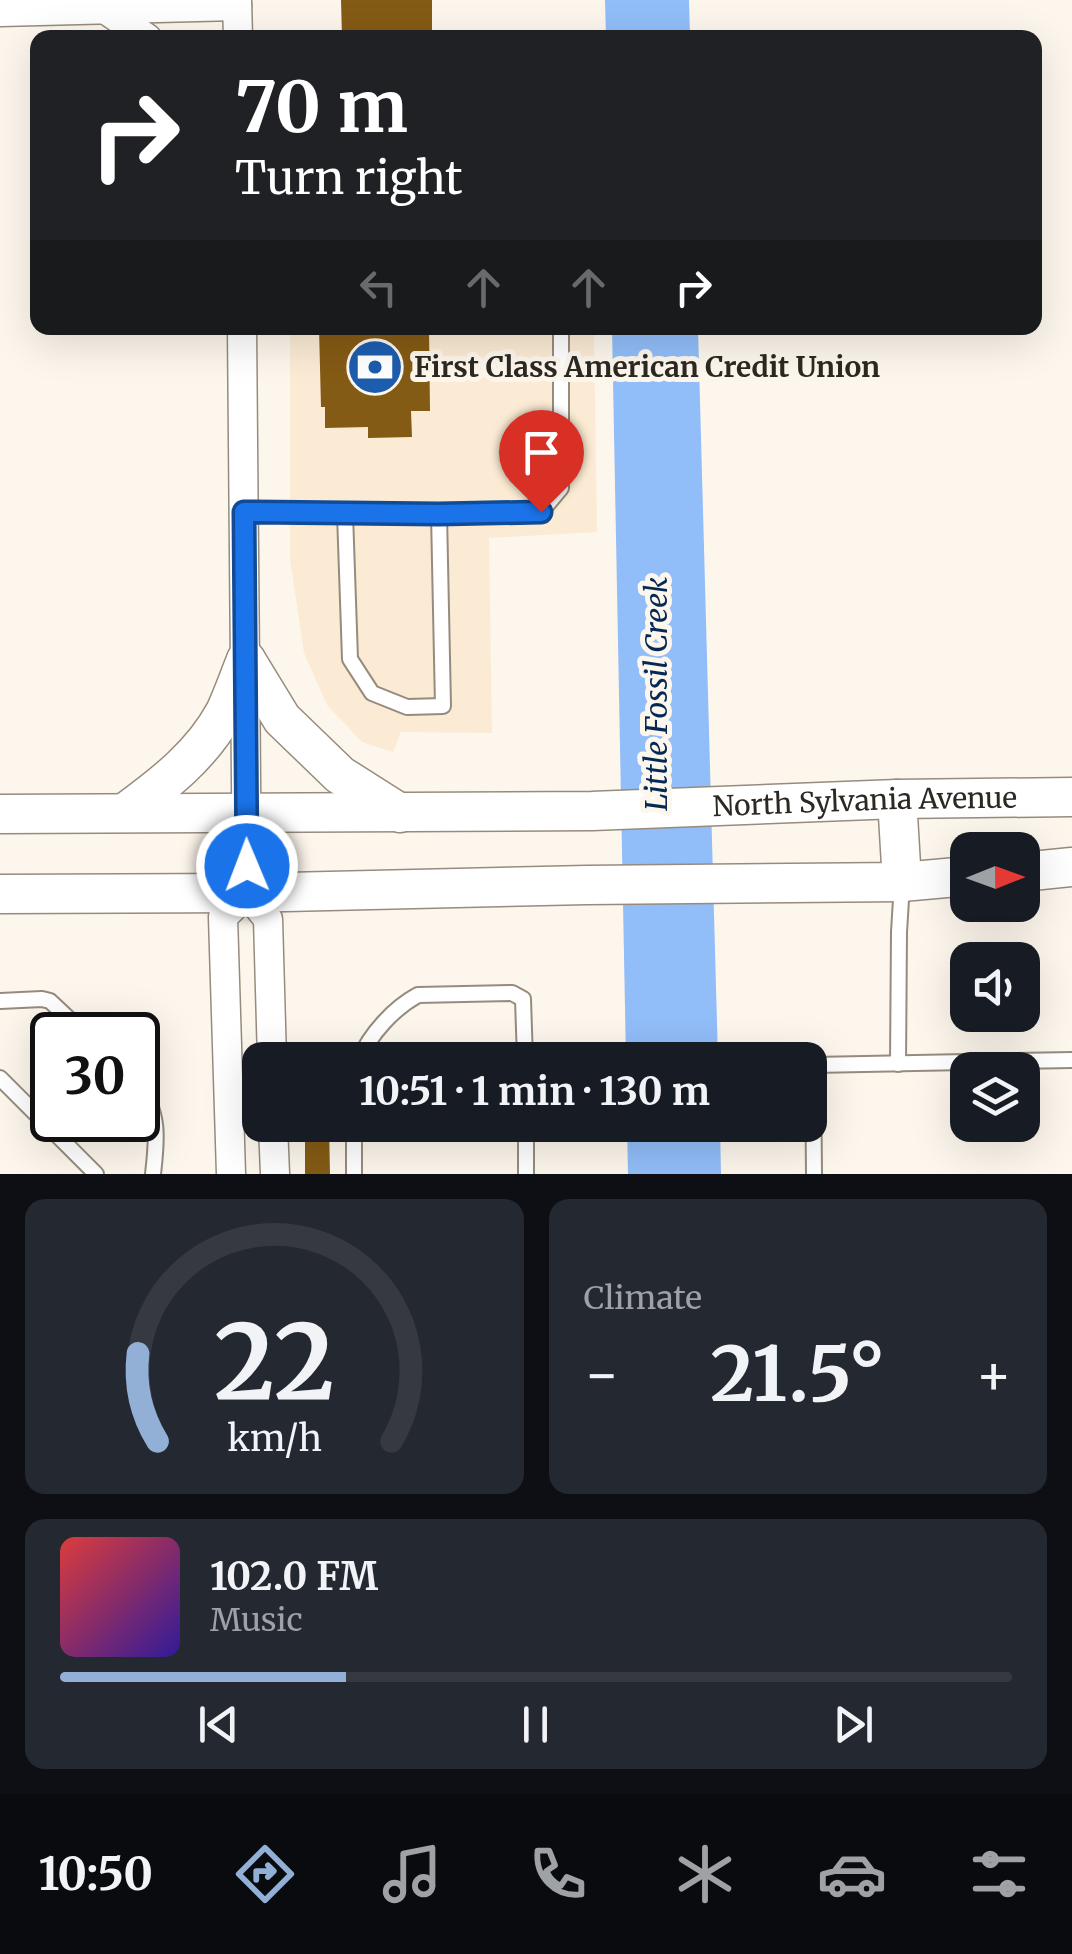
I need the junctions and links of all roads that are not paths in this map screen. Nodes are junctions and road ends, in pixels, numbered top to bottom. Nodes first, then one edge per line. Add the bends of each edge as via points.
1 (237, 3) edge
2 (112, 5) edge
3 (0, 12) edge
4 (138, 30) edge
5 (238, 30) edge
6 (242, 335) edge
7 (561, 335) edge
8 (244, 512) junction
9 (345, 514) junction
10 (439, 514) junction
11 (246, 660) junction
12 (1072, 797) edge
13 (897, 800) junction
14 (246, 811) junction
15 (126, 812) junction
16 (0, 814) edge
17 (400, 814) junction
18 (1072, 868) edge
19 (1040, 871) edge
20 (950, 878) edge
21 (902, 882) junction
22 (248, 893) junction
23 (0, 894) edge
24 (0, 1001) edge
25 (62, 1012) edge
26 (271, 1042) edge
27 (369, 1042) edge
28 (524, 1042) edge
29 (1072, 1060) edge
30 (898, 1064) junction
31 (0, 1078) edge
32 (158, 1142) edge
33 (274, 1142) edge
34 (354, 1142) edge
35 (526, 1142) edge
36 (96, 1174) edge
37 (153, 1174) edge
38 (230, 1174) edge
39 (275, 1174) edge
40 (354, 1174) edge
41 (526, 1174) edge
42 (814, 1174) edge

1 - 2 street
1 - 5 street
2 - 3 street
2 - 4 street
6 - 8 street
7 - 10 lane via 560,488 541,512
8 - 9 lane
8 - 11 street
9 - 10 lane
9 - 10 lane via 350,659 372,693 407,707 443,706
11 - 14 street
11 - 15 street via 203,743 173,778
11 - 17 street via 282,718 340,775
12 - 13 street, North Sylvania Avenue
13 - 17 street, North Sylvania Avenue
13 - 21 street
14 - 15 street, North Sylvania Avenue
14 - 17 street, North Sylvania Avenue
14 - 22 street
15 - 16 street, North Sylvania Avenue
18 - 19 street
20 - 21 street
21 - 22 street
21 - 30 lane
22 - 23 street
22 - 26 street via 268,918
22 - 38 street via 223,917
24 - 25 lane via 42,999
27 - 28 lane via 418,994 512,993 523,1000
29 - 30 lane
30 - 42 lane via 813,1065
31 - 36 lane
32 - 37 lane
33 - 39 street
34 - 40 lane
35 - 41 lane

